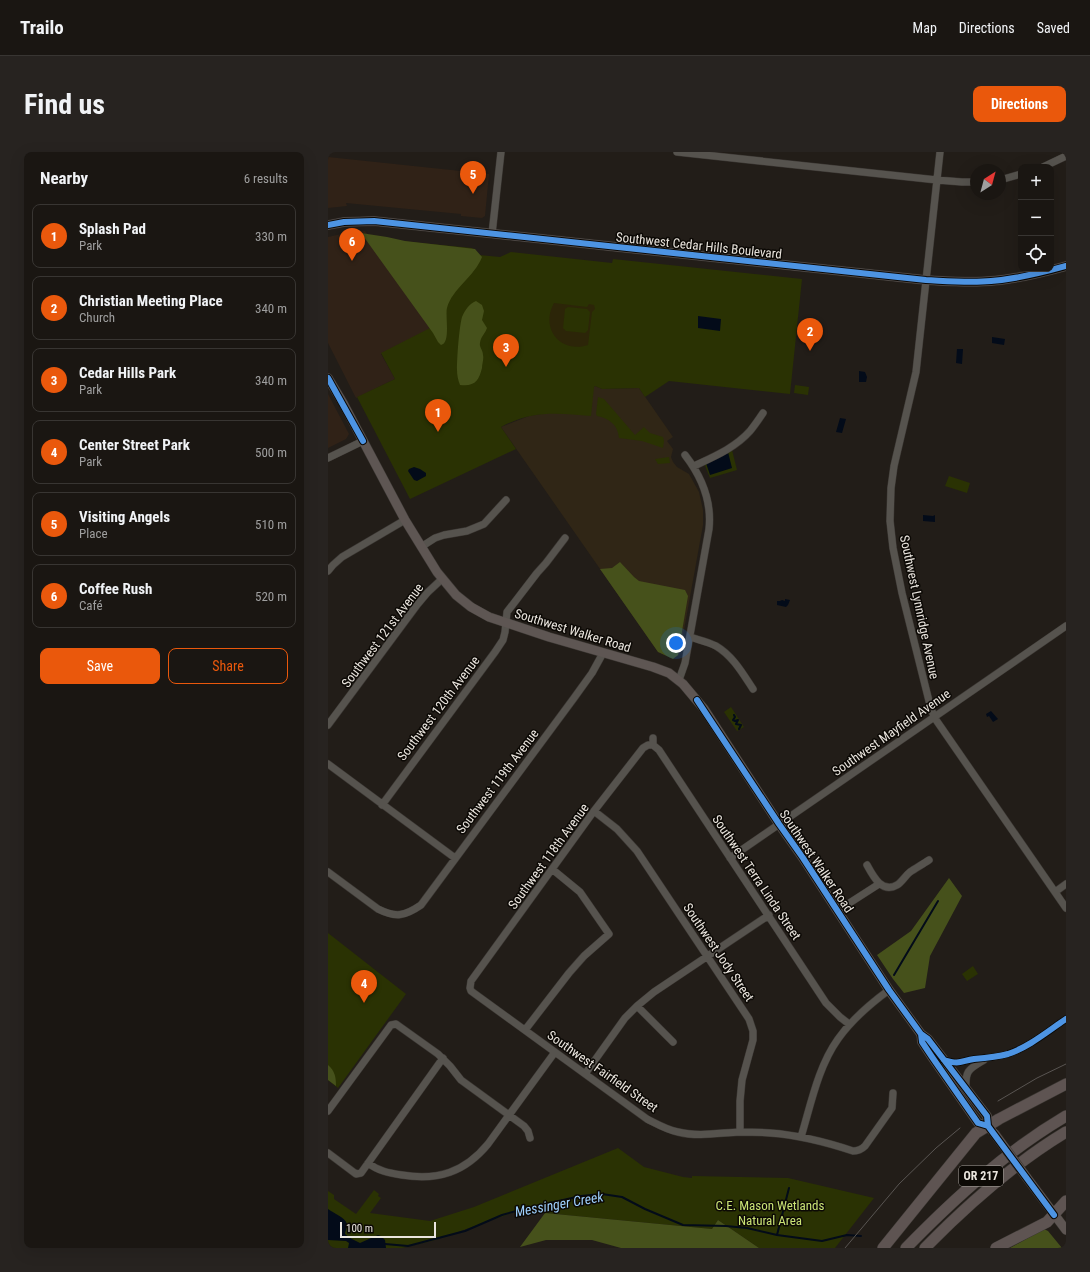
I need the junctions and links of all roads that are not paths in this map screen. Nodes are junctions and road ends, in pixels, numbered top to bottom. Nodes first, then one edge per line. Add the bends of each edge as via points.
1 (500, 152) edge
2 (677, 152) edge
3 (940, 152) edge
4 (1066, 156) edge
5 (1049, 164) edge
6 (1018, 175) edge
7 (1006, 178) edge
8 (937, 180) junction
9 (970, 182) edge
10 (328, 225) edge
11 (492, 234) junction
12 (1066, 266) edge
13 (926, 280) junction
14 (328, 378) edge
15 (763, 413) dead end
16 (363, 441) junction
17 (685, 455) dead end
18 (328, 458) edge
19 (694, 466) junction
20 (506, 500) dead end
21 (405, 520) junction
22 (565, 538) dead end
23 (421, 547) junction
24 (328, 571) edge
25 (442, 579) junction
26 (505, 623) junction
27 (1066, 626) edge
28 (690, 636) junction
29 (603, 653) junction
30 (679, 680) junction
31 (753, 689) dead end
32 (934, 717) junction
33 (328, 725) edge
34 (653, 742) joint
35 (328, 764) edge
36 (382, 805) junction
37 (594, 811) junction
38 (779, 824) junction
39 (455, 858) junction
40 (730, 858) junction
41 (929, 860) dead end
42 (867, 865) dead end
43 (552, 869) junction
44 (328, 872) edge
45 (879, 884) junction
46 (1066, 884) edge
47 (1055, 892) junction
48 (1066, 908) edge
49 (837, 911) junction
50 (769, 915) junction
51 (707, 956) junction
52 (470, 988) joint
53 (889, 990) junction
54 (637, 1006) junction
55 (1066, 1018) edge
56 (849, 1024) junction
57 (525, 1030) junction
58 (920, 1034) junction
59 (673, 1042) dead end
60 (555, 1052) junction
61 (443, 1058) junction
62 (986, 1059) junction
63 (944, 1060) junction
64 (585, 1074) junction
65 (1066, 1084) edge
66 (966, 1089) junction
67 (893, 1093) dead end
68 (328, 1111) edge
69 (510, 1115) junction
70 (1066, 1116) edge
71 (991, 1130) junction
72 (740, 1132) junction
73 (1066, 1132) edge
74 (801, 1137) junction
75 (530, 1138) dead end
76 (328, 1153) edge
77 (368, 1162) junction
78 (1066, 1202) edge
79 (1054, 1215) junction
80 (1066, 1230) edge
81 (883, 1248) edge
82 (906, 1248) edge
83 (924, 1248) edge
84 (996, 1248) edge

1 - 11 street
2 - 8 street
3 - 8 street, Southwest Lynnridge Avenue
4 - 5 street
6 - 7 street
8 - 9 street
8 - 13 street, Southwest Lynnridge Avenue
10 - 11 main road, Southwest Cedar Hills Boulevard via 374,221
11 - 13 main road, Southwest Cedar Hills Boulevard
12 - 13 main road, Southwest Cedar Hills Boulevard via 1028,276 990,281
13 - 32 street, Southwest Lynnridge Avenue via 916,372 894,466 890,521 902,593
14 - 16 main road, Southwest Walker Road
15 - 19 street via 750,431 736,444
16 - 18 street
16 - 21 main road, Southwest Walker Road
17 - 19 street
19 - 28 street via 704,486 710,519
20 - 23 street via 484,524 467,531 435,538
21 - 23 main road, Southwest Walker Road
21 - 24 street via 342,557
22 - 26 street, Southwest 120th Avenue via 507,612
23 - 25 main road, Southwest Walker Road
25 - 26 main road, Southwest Walker Road via 471,607
25 - 33 street, Southwest 121st Avenue via 417,605
26 - 29 main road, Southwest Walker Road
26 - 36 street, Southwest 120th Avenue via 503,640 495,652
27 - 32 street, Southwest Mayfield Avenue
28 - 30 street
28 - 31 street via 725,652
29 - 30 main road, Southwest Walker Road via 653,667
29 - 39 street, Southwest 119th Avenue via 592,673
30 - 38 main road, Southwest Walker Road via 704,709
32 - 38 street, Southwest Mayfield Avenue
32 - 47 street, Southwest Lynnridge Avenue
34 - 37 street, Southwest 118th Avenue via 643,748
34 - 40 street, Southwest Terra Linda Street
35 - 36 street
36 - 39 street
37 - 43 street, Southwest 118th Avenue
37 - 51 street, Southwest Jody Street via 617,829 637,850
38 - 40 street, Southwest Mayfield Avenue
38 - 49 main road, Southwest Walker Road
39 - 44 street, Southwest 119th Avenue via 421,905 411,912 394,915 378,909
40 - 50 street, Southwest Terra Linda Street
41 - 45 street via 909,873 896,886 889,888
42 - 45 street
43 - 52 street, Southwest 118th Avenue via 473,978
43 - 57 street via 580,892 609,934 569,973
45 - 49 street
46 - 47 street
47 - 48 street, Southwest Lynnridge Avenue
49 - 53 main road, Southwest Walker Road
50 - 51 street
50 - 56 street, Southwest Terra Linda Street via 826,1003
51 - 54 street
51 - 72 street, Southwest Jody Street via 749,1019 752,1031 753,1040 742,1080
52 - 57 street, Southwest Fairfield Street
53 - 56 street
53 - 58 main road, Southwest Walker Road
54 - 59 street
54 - 64 street via 625,1018
55 - 62 street via 1023,1047
56 - 74 street via 824,1064
57 - 60 street, Southwest Fairfield Street
58 - 63 main road, Southwest Walker Road via 928,1039
58 - 71 main road, Southwest Walker Road via 922,1042 978,1123
60 - 64 street, Southwest Fairfield Street
60 - 69 street
61 - 68 street via 401,1027 391,1025
61 - 69 street via 461,1080
61 - 77 street
62 - 63 street via 959,1063
62 - 66 street via 969,1070
63 - 66 main road, Southwest Walker Road
64 - 72 street, Southwest Fairfield Street via 647,1119 677,1132 695,1135
65 - 71 highway
66 - 71 main road, Southwest Walker Road via 987,1116
67 - 74 street, Southwest Fairfield Street via 892,1108 860,1150 853,1151
69 - 75 street via 526,1128
69 - 77 street via 479,1155 463,1167 443,1175 421,1177 389,1173 375,1168
70 - 82 highway, OR 217 via 1027,1140 984,1174
71 - 79 main road, Southwest Walker Road, bridge
71 - 81 highway via 976,1133
72 - 74 street, Southwest Fairfield Street
73 - 83 highway, OR 217 via 993,1184
76 - 77 street via 356,1174 360,1173
78 - 79 highway
79 - 80 main road, Southwest Walker Road
79 - 84 highway via 1047,1222

